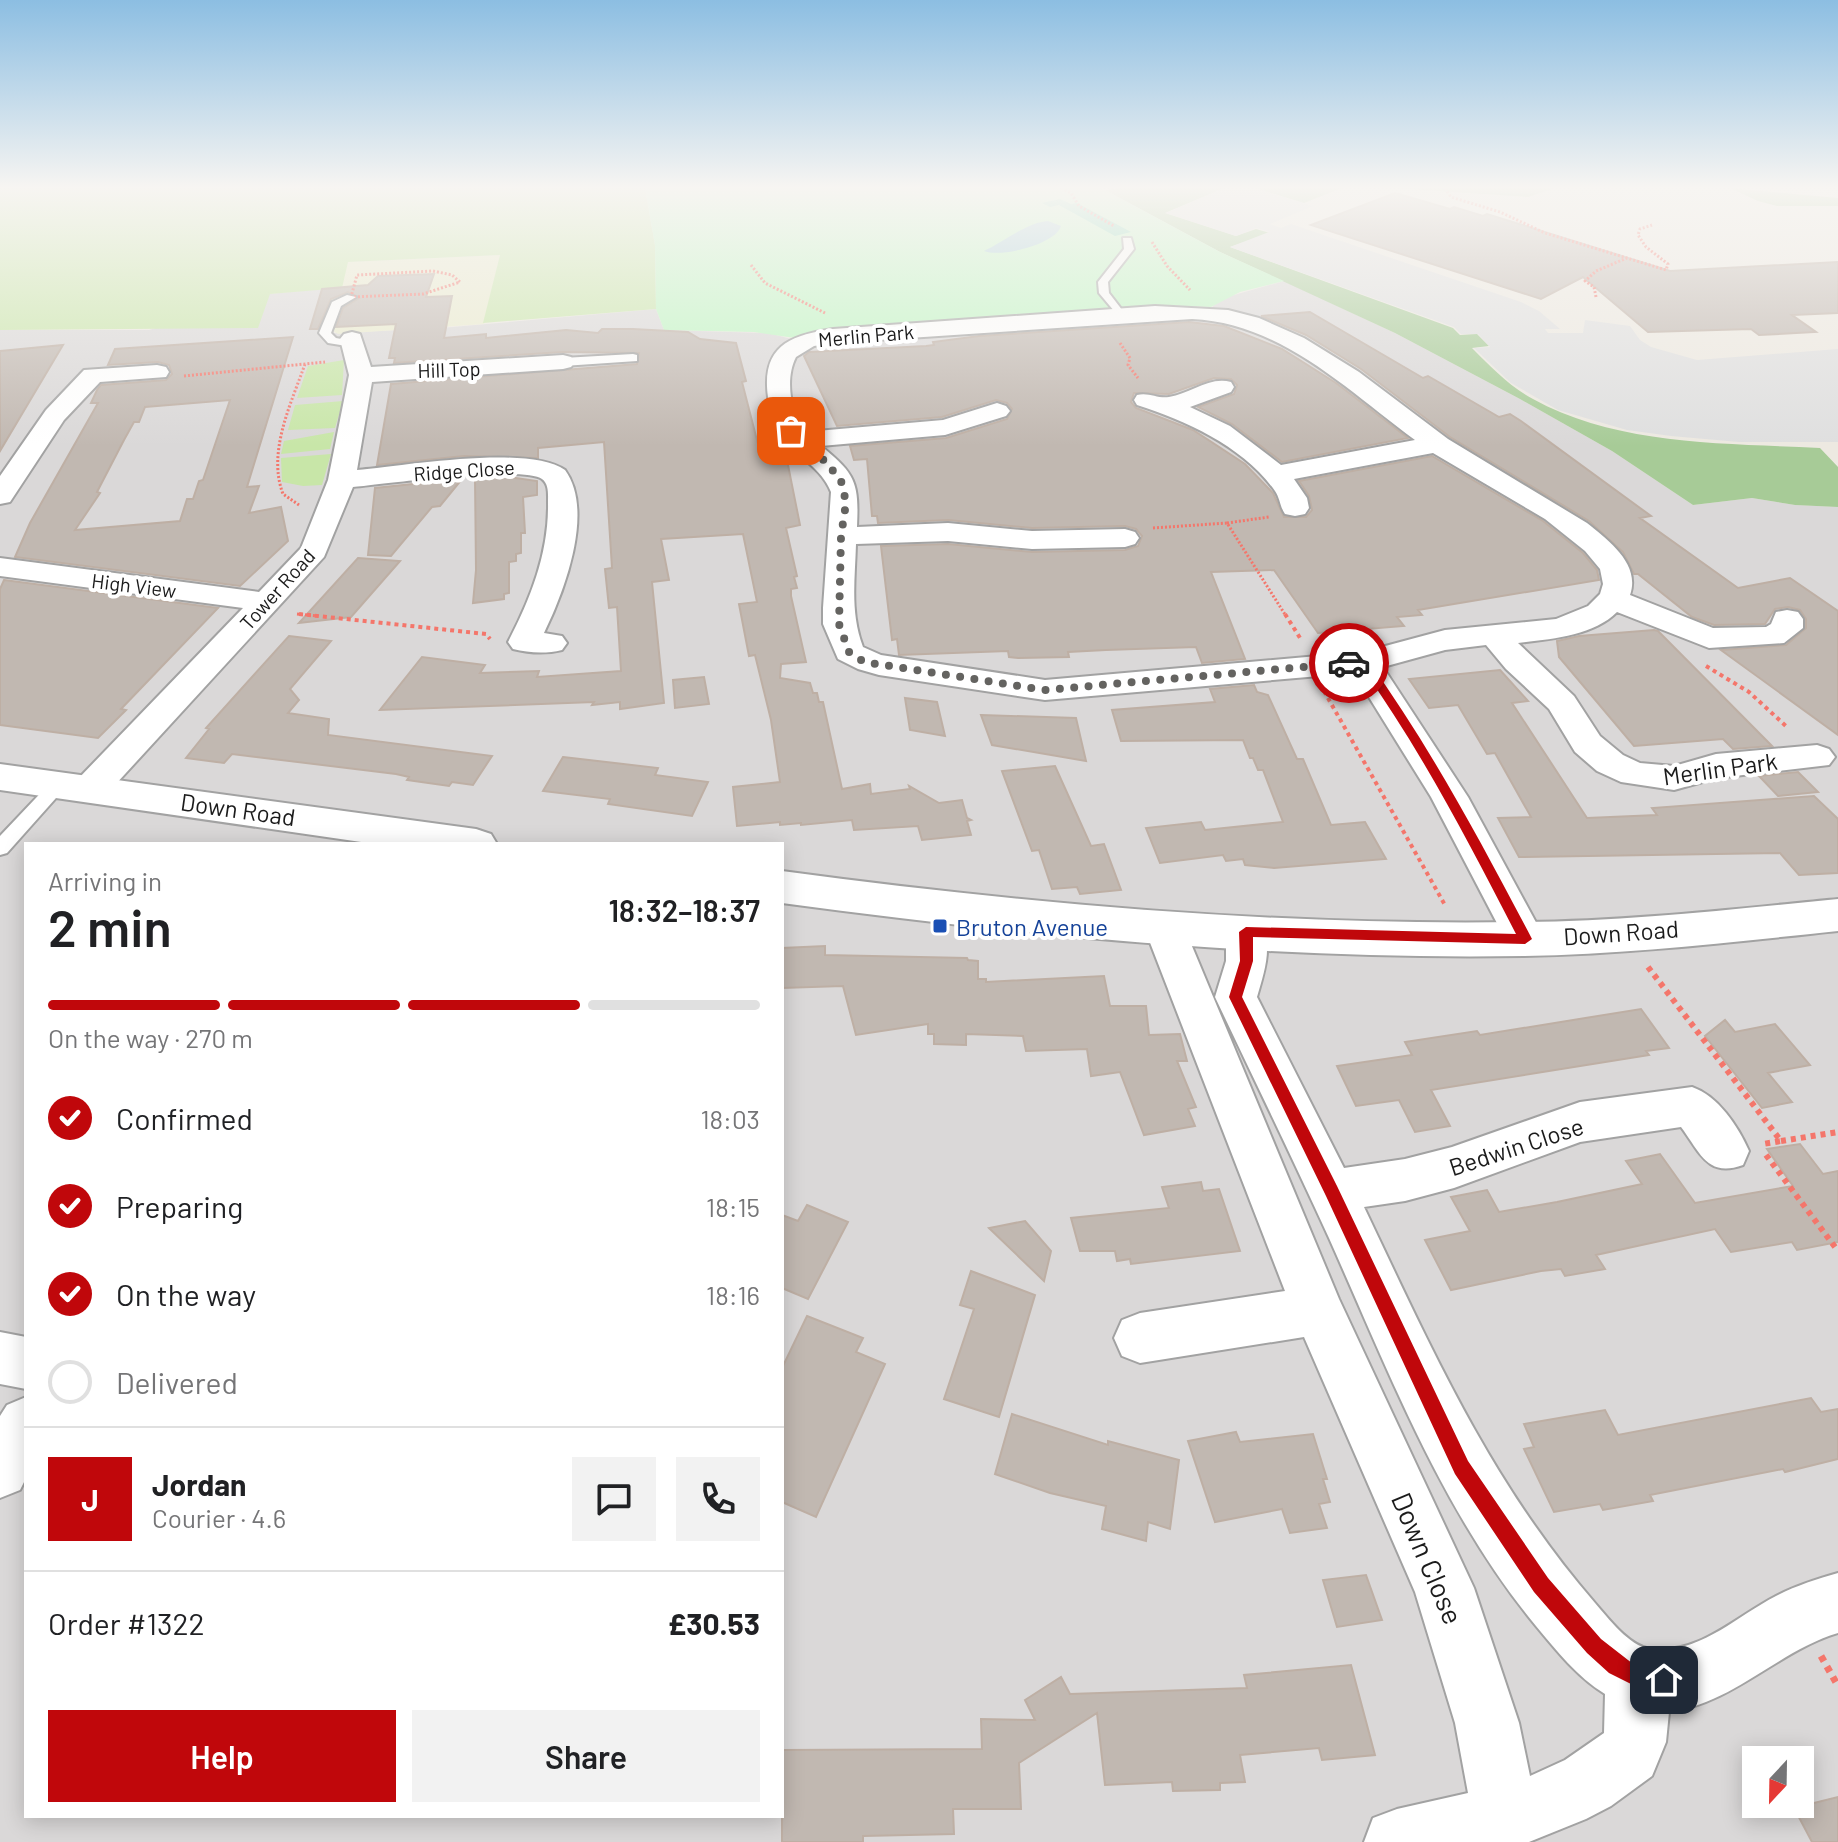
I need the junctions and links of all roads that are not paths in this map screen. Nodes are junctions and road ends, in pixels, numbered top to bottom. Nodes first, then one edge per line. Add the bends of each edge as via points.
1 (1109, 274) edge
2 (351, 297) road end
3 (1110, 316) junction
4 (356, 354) junction
5 (633, 358) dead end
6 (563, 362) joint
7 (157, 372) road end
8 (93, 375) junction
9 (66, 376) dead end
10 (1222, 387) dead end
11 (987, 421) dead end
12 (799, 440) junction
13 (1438, 444) junction
14 (1275, 474) junction
15 (342, 480) junction
16 (0, 496) edge
17 (1295, 508) road end
18 (1105, 532) road end
19 (841, 536) junction
20 (0, 567) edge
21 (1613, 599) junction
22 (264, 606) junction
23 (1787, 619) dead end
24 (1493, 633) junction
25 (490, 639) road end
26 (1363, 662) junction
27 (874, 665) junction
28 (862, 696) dead end
29 (1787, 727) road end
30 (1827, 764) edge
31 (0, 777) edge
32 (74, 787) junction
33 (455, 842) edge
34 (0, 848) edge
35 (784, 887) edge
36 (1838, 915) edge
37 (1164, 927) junction
38 (1246, 932) junction
39 (1525, 939) junction
40 (1726, 1151) dead end
41 (1332, 1191) junction
42 (1318, 1310) junction
43 (1140, 1338) dead end
44 (0, 1358) edge
45 (24, 1363) edge
46 (24, 1428) edge
47 (0, 1470) edge
48 (1838, 1603) edge
49 (1635, 1676) junction
50 (1506, 1817) junction
51 (1397, 1842) edge

1 - 3 lane via 1103,282
2 - 4 lane via 336,304 325,333
3 - 12 street, Merlin Park via 799,342 781,361 777,386 783,414
3 - 13 street, Merlin Park via 1208,314 1247,321 1320,357
4 - 6 street, Hill Top
4 - 15 street, Tower Road
5 - 6 lane
7 - 8 street
8 - 9 street
8 - 16 street via 55,415
10 - 14 street via 1159,404 1215,427
11 - 12 street
12 - 19 street, Merlin Park via 842,483 846,503
13 - 14 street
13 - 21 street, Merlin Park via 1578,530 1608,556 1618,579
14 - 17 street via 1293,494
15 - 22 street, Tower Road via 312,556
15 - 25 street, Ridge Close via 512,465 554,475 561,487 558,562 542,606 537,642
18 - 19 street via 1032,540 948,532
19 - 27 street, Merlin Park via 839,624 849,652
20 - 22 street, High View
21 - 23 street via 1710,646 1773,636 1787,628
21 - 24 street via 1570,625
22 - 32 street, Tower Road
24 - 26 street
24 - 30 street, Merlin Park via 1562,703 1587,744 1634,774 1674,778 1742,762
26 - 27 street via 1045,690
26 - 39 street via 1448,791
27 - 28 street
29 - 30 street, Merlin Park
31 - 32 street, Down Road
32 - 33 street, Down Road
32 - 34 lane
35 - 37 street, Down Road via 1015,917
36 - 39 street, Down Road
37 - 38 street, Down Road
37 - 42 street, Down Close
38 - 39 street, Down Road
38 - 41 street via 1247,961 1236,997
40 - 41 street, Bedwin Close via 1692,1106 1580,1122 1454,1167
41 - 49 street via 1462,1468 1565,1615 1604,1656
42 - 43 street
42 - 50 street, Down Close via 1444,1588 1487,1723
44 - 45 street
46 - 47 street
48 - 49 street via 1799,1617 1697,1675 1676,1680
49 - 50 street via 1635,1731 1627,1755 1564,1797
50 - 51 street

